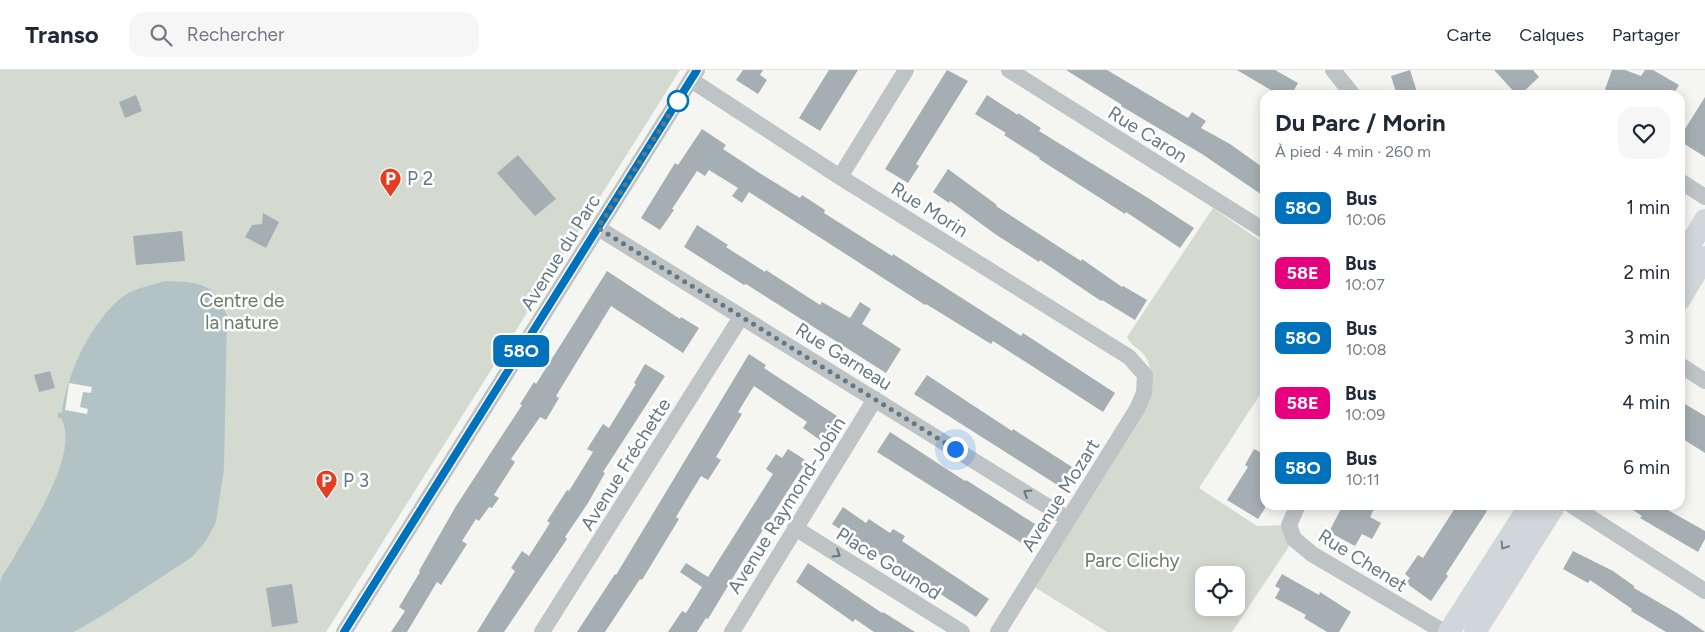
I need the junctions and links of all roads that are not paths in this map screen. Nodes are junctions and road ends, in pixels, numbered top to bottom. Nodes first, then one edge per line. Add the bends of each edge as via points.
1 (906, 70) edge
2 (1009, 70) edge
3 (1333, 70) edge
4 (694, 75) edge
5 (1349, 90) edge
6 (840, 177) junction
7 (1685, 184) edge
8 (1705, 197) edge
9 (1705, 220) edge
10 (598, 228) junction
11 (1260, 228) edge
12 (1685, 253) edge
13 (1705, 257) edge
14 (1685, 291) edge
15 (741, 317) junction
16 (1685, 368) edge
17 (1144, 375) joint
18 (1705, 381) edge
19 (875, 399) junction
20 (1296, 510) edge
21 (1527, 510) edge
22 (1552, 510) edge
23 (1579, 510) edge
24 (1068, 519) junction
25 (795, 528) junction
26 (1705, 591) edge
27 (344, 632) edge
28 (542, 632) edge
29 (732, 632) edge
30 (962, 632) edge
31 (998, 632) edge
32 (1444, 632) edge
33 (1449, 632) edge
34 (1475, 632) edge

1 - 6 street
2 - 11 street, Rue Caron
3 - 5 street
4 - 6 street, Rue Morin
4 - 10 street, Avenue du Parc
6 - 17 street, Rue Morin via 1129,357
7 - 8 street
9 - 12 street
10 - 15 street, Rue Garneau
10 - 27 street, Avenue du Parc
13 - 14 street
15 - 19 street, Rue Garneau
15 - 28 street, Avenue Fréchette
16 - 18 street
17 - 24 street, Avenue Mozart via 1144,393 1136,409
24 -> 19 street, Rue Garneau
19 - 25 street, Avenue Raymond-Jobin
20 - 32 street, Rue Chenet via 1289,525 1294,540 1312,554
21 -> 33 street
22 - 34 street
23 - 26 street
24 - 31 street, Avenue Mozart
25 - 29 street, Avenue Raymond-Jobin
25 -> 30 street, Place Gounod

